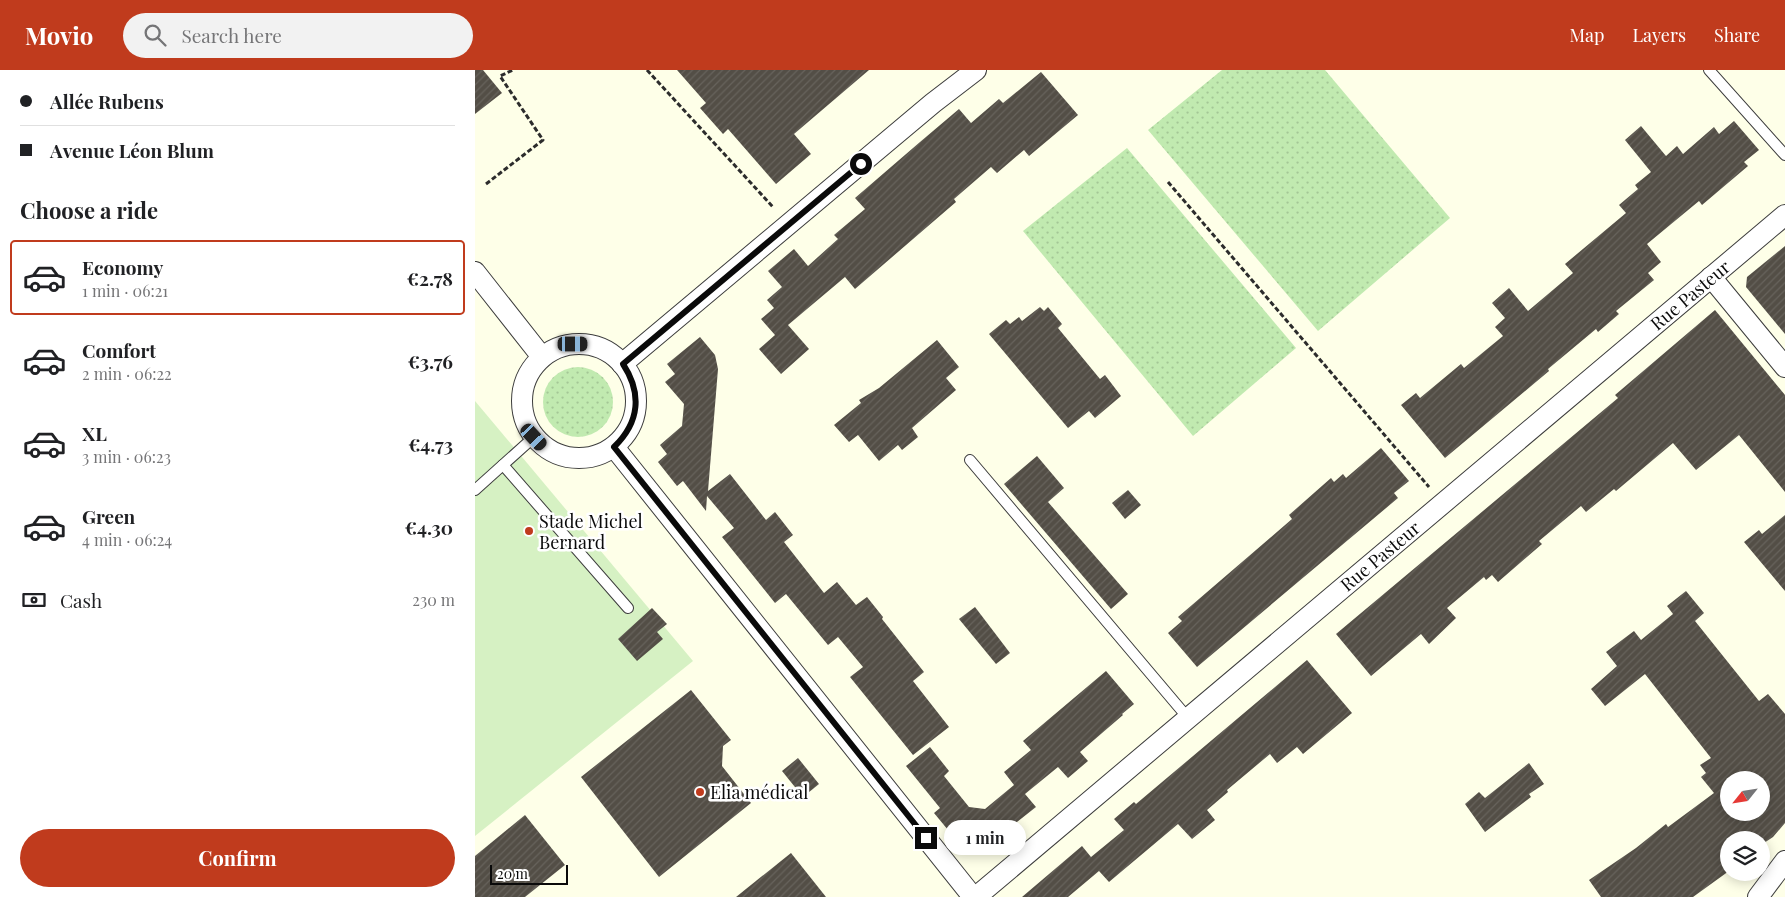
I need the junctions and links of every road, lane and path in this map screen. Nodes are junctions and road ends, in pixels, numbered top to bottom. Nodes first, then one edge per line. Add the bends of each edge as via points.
1 (513, 70) edge
2 (647, 70) edge
3 (975, 70) edge
4 (1709, 70) edge
5 (1785, 155) edge
6 (1168, 182) dead end
7 (486, 184) dead end
8 (1785, 215) edge
9 (789, 224) junction
10 (475, 272) edge
11 (1711, 277) junction
12 (542, 357) junction
13 (623, 364) junction
14 (1785, 367) edge
15 (534, 437) junction
16 (614, 447) junction
17 (970, 460) dead end
18 (503, 465) junction
19 (475, 490) edge
20 (1443, 503) junction
21 (628, 608) dead end
22 (1188, 718) junction
23 (1785, 861) edge
24 (974, 897) edge
25 (1758, 897) edge

1 - 7 path via 500,76 543,140
2 - 9 path
3 - 9 street
4 - 5 lane
6 - 20 path
8 - 11 street, Rue Pasteur
9 - 13 street
10 - 12 street
11 - 14 street
11 - 20 street, Rue Pasteur
12 - 13 street via 562,346 584,344 605,350
12 - 15 street via 528,374 522,395 524,417
13 - 16 street via 633,384 635,407 629,429
15 - 16 street via 551,452 572,458 595,457
15 - 18 lane
16 - 24 street
17 - 22 lane
18 - 19 lane
18 - 21 lane
20 - 22 street, Rue Pasteur
22 - 24 street, Rue Pasteur
23 - 25 street

